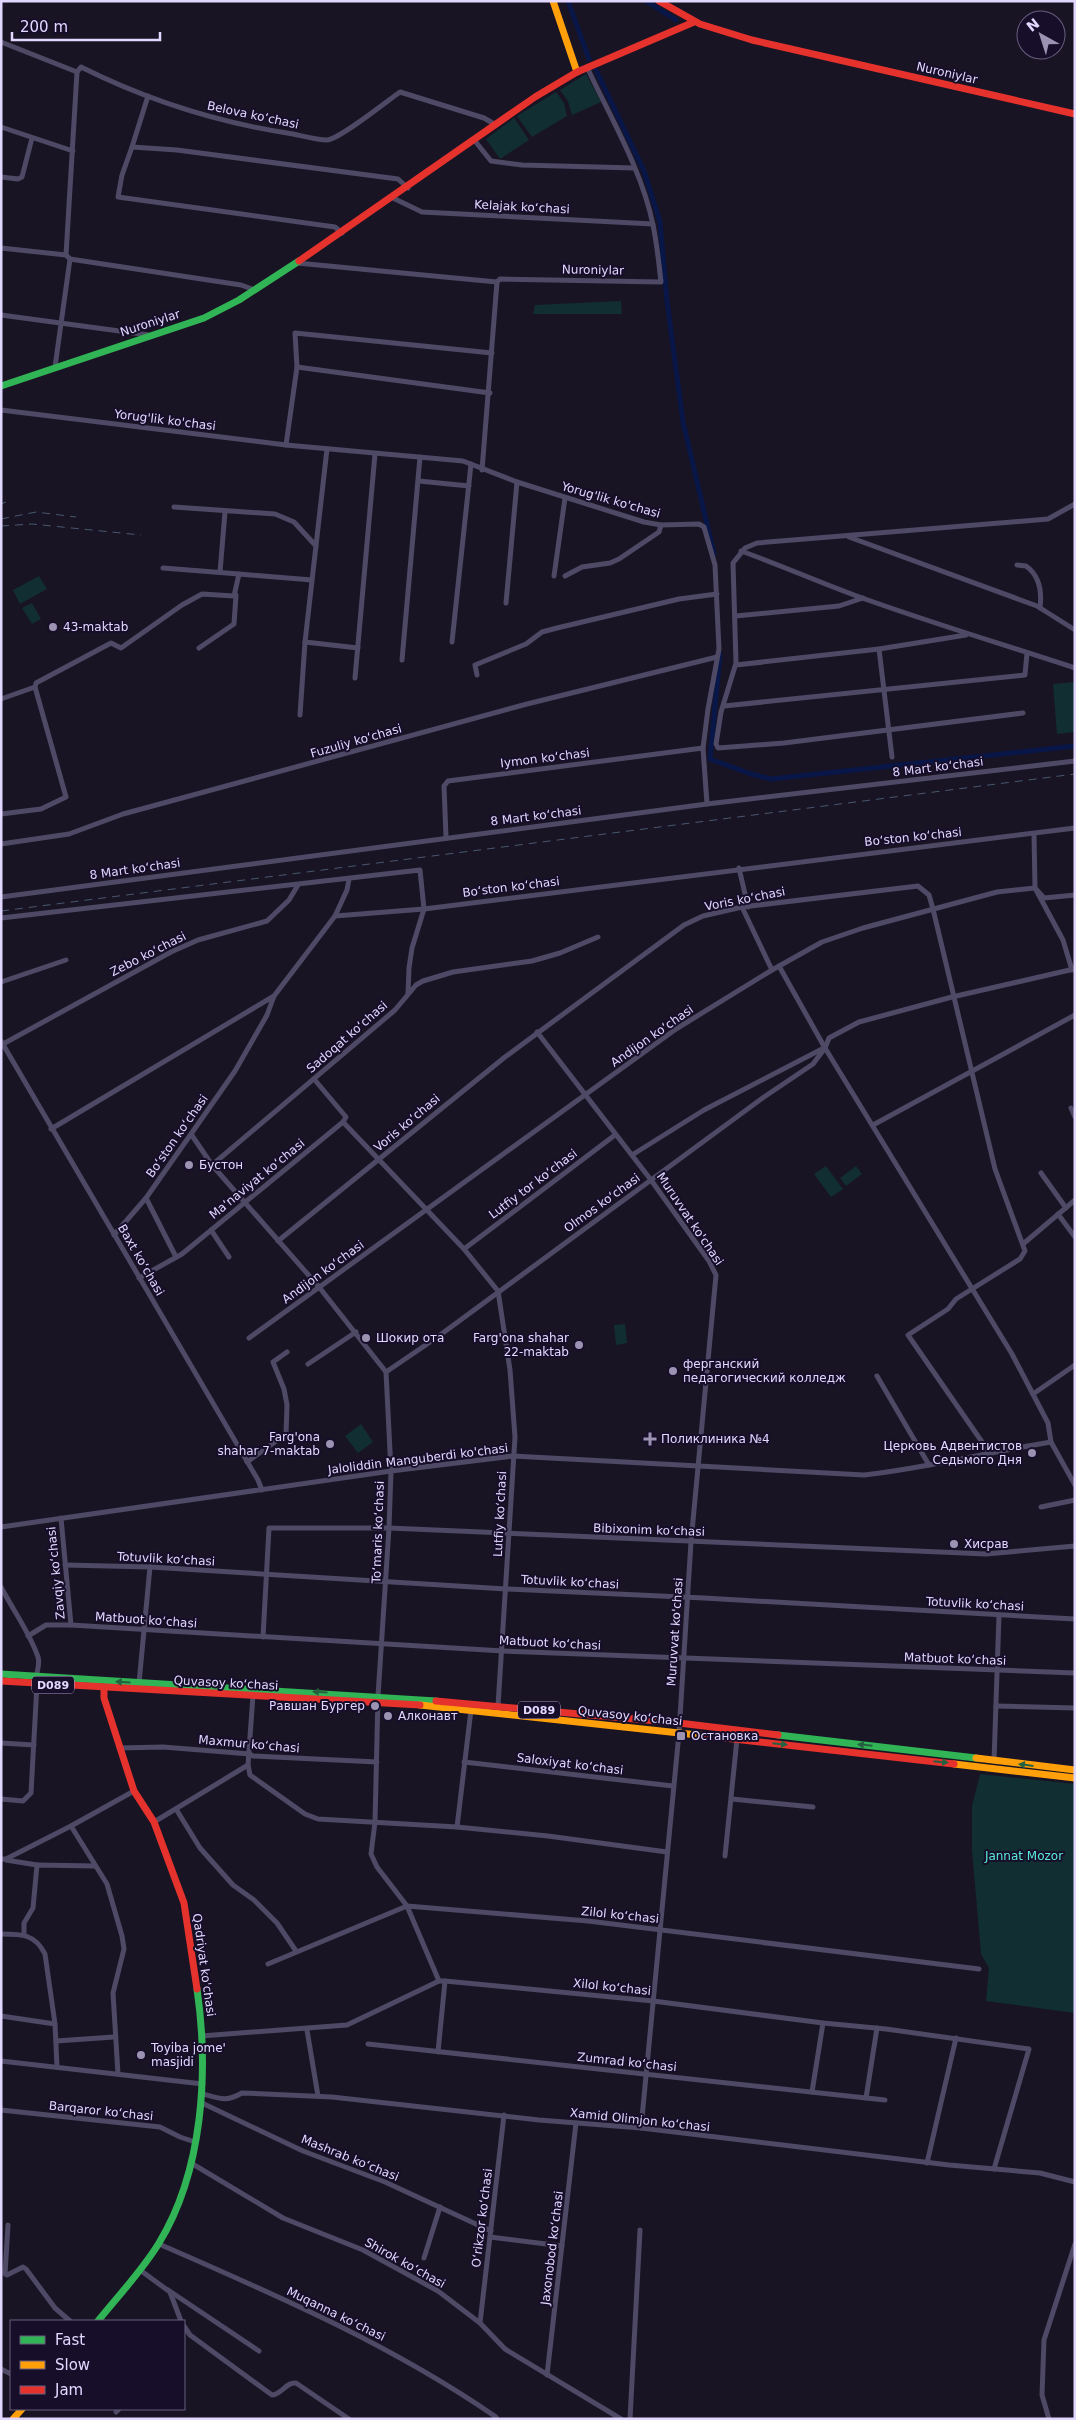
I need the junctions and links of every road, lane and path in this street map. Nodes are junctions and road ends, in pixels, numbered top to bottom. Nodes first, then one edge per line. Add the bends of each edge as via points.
1 (553, 1) edge
2 (659, 1) edge
3 (694, 22) junction
4 (1, 42) edge
5 (587, 66) junction
6 (77, 72) junction
7 (578, 72) junction
8 (148, 96) junction
9 (1075, 114) edge
10 (496, 125) junction
11 (1, 127) edge
12 (32, 138) junction
13 (475, 141) junction
14 (132, 146) junction
15 (73, 151) junction
16 (634, 168) junction
17 (1, 177) edge
18 (408, 188) junction
19 (393, 198) junction
20 (653, 224) junction
21 (342, 233) junction
22 (1, 248) edge
23 (68, 257) junction
24 (297, 263) junction
25 (497, 282) junction
26 (255, 290) junction
27 (1, 315) edge
28 (60, 323) junction
29 (150, 335) junction
30 (492, 353) junction
31 (55, 367) junction
32 (297, 367) junction
33 (1, 386) edge
34 (490, 392) junction
35 (1, 410) edge
36 (286, 445) junction
37 (327, 449) junction
38 (375, 454) junction
39 (420, 457) junction
40 (471, 464) junction
41 (482, 470) junction
42 (419, 481) junction
43 (516, 482) junction
44 (468, 486) junction
45 (565, 498) junction
46 (1075, 504) edge
47 (174, 508) dead end
48 (225, 512) junction
49 (661, 525) junction
50 (849, 537) junction
51 (316, 546) junction
52 (741, 551) junction
53 (1017, 565) dead end
54 (163, 568) dead end
55 (220, 572) junction
56 (239, 574) junction
57 (554, 576) dead end
58 (565, 576) dead end
59 (312, 580) junction
60 (717, 594) junction
61 (236, 595) junction
62 (863, 598) junction
63 (506, 603) dead end
64 (1040, 608) junction
65 (736, 616) junction
66 (1075, 630) edge
67 (968, 635) junction
68 (305, 642) junction
69 (452, 642) dead end
70 (199, 648) dead end
71 (358, 648) junction
72 (879, 649) junction
73 (1027, 653) junction
74 (717, 657) junction
75 (402, 660) dead end
76 (736, 665) junction
77 (1075, 668) edge
78 (477, 675) dead end
79 (355, 678) dead end
80 (35, 687) junction
81 (884, 690) junction
82 (1, 700) edge
83 (724, 706) junction
84 (1024, 713) dead end
85 (300, 715) dead end
86 (889, 730) junction
87 (703, 748) junction
88 (892, 757) dead end
89 (1075, 761) edge
90 (707, 804) junction
91 (1, 806) edge
92 (2, 814) edge
93 (1075, 828) edge
94 (1034, 834) junction
95 (446, 837) junction
96 (1, 844) edge
97 (739, 868) junction
98 (349, 879) junction
99 (298, 885) junction
100 (1035, 888) junction
101 (1075, 895) edge
102 (1, 897) edge
103 (745, 907) junction
104 (424, 909) junction
105 (933, 909) junction
106 (335, 916) junction
107 (1, 918) edge
108 (598, 937) dead end
109 (66, 960) dead end
110 (779, 966) junction
111 (1073, 969) edge
112 (772, 970) junction
113 (1, 982) edge
114 (408, 994) junction
115 (274, 996) junction
116 (952, 997) junction
117 (1075, 1015) edge
118 (537, 1032) junction
119 (2, 1043) edge
120 (825, 1048) junction
121 (970, 1073) junction
122 (314, 1079) junction
123 (585, 1096) junction
124 (1071, 1108) dead end
125 (1075, 1117) edge
126 (343, 1122) junction
127 (873, 1124) junction
128 (51, 1129) junction
129 (191, 1134) junction
130 (615, 1135) junction
131 (632, 1155) junction
132 (379, 1159) junction
133 (212, 1165) junction
134 (1041, 1173) dead end
135 (651, 1180) junction
136 (146, 1198) junction
137 (1075, 1200) edge
138 (245, 1202) junction
139 (1066, 1208) junction
140 (427, 1210) junction
141 (1058, 1214) junction
142 (211, 1230) junction
143 (114, 1235) junction
144 (1075, 1237) edge
145 (278, 1241) junction
146 (1023, 1244) junction
147 (464, 1249) junction
148 (176, 1257) junction
149 (229, 1257) dead end
150 (139, 1278) junction
151 (319, 1287) junction
152 (973, 1289) junction
153 (498, 1291) junction
154 (356, 1332) junction
155 (249, 1338) dead end
156 (287, 1352) dead end
157 (308, 1364) dead end
158 (1075, 1365) edge
159 (386, 1372) junction
160 (877, 1376) dead end
161 (1033, 1394) junction
162 (1051, 1442) junction
163 (989, 1452) junction
164 (514, 1456) junction
165 (247, 1462) junction
166 (929, 1465) junction
167 (698, 1466) junction
168 (391, 1471) junction
169 (1075, 1485) edge
170 (262, 1490) junction
171 (1075, 1500) edge
172 (1041, 1507) dead end
173 (61, 1518) junction
174 (1, 1527) edge
175 (389, 1528) junction
176 (508, 1534) junction
177 (691, 1542) junction
178 (1075, 1546) edge
179 (65, 1565) junction
180 (150, 1567) junction
181 (267, 1574) junction
182 (386, 1582) junction
183 (1, 1588) edge
184 (506, 1589) junction
185 (688, 1598) junction
186 (999, 1615) junction
187 (1075, 1619) edge
188 (71, 1625) junction
189 (144, 1631) junction
190 (28, 1636) junction
191 (263, 1638) junction
192 (382, 1644) junction
193 (503, 1651) junction
194 (682, 1659) junction
195 (997, 1671) junction
196 (1075, 1673) edge
197 (1, 1674) edge
198 (36, 1680) junction
199 (1, 1681) edge
200 (139, 1683) junction
201 (104, 1688) junction
202 (256, 1695) junction
203 (379, 1699) junction
204 (498, 1706) junction
205 (996, 1706) junction
206 (1075, 1708) edge
207 (468, 1710) junction
208 (679, 1723) junction
209 (679, 1733) junction
210 (738, 1739) junction
211 (1, 1743) edge
212 (34, 1745) junction
213 (119, 1748) junction
214 (250, 1754) junction
215 (994, 1761) junction
216 (378, 1762) junction
217 (464, 1762) junction
218 (248, 1765) junction
219 (1075, 1770) edge
220 (1075, 1778) edge
221 (673, 1786) junction
222 (134, 1791) junction
223 (1, 1799) edge
224 (732, 1799) junction
225 (813, 1807) dead end
226 (176, 1809) junction
227 (154, 1822) junction
228 (375, 1822) junction
229 (71, 1826) junction
230 (457, 1827) junction
231 (667, 1852) junction
232 (725, 1856) dead end
233 (3, 1859) edge
234 (37, 1865) junction
235 (94, 1866) junction
236 (407, 1906) junction
237 (660, 1929) junction
238 (1, 1934) edge
239 (24, 1934) junction
240 (296, 1951) junction
241 (268, 1964) dead end
242 (979, 1968) dead end
243 (445, 1981) junction
244 (439, 1982) junction
245 (654, 2001) junction
246 (1, 2016) edge
247 (823, 2023) junction
248 (55, 2024) junction
249 (877, 2028) junction
250 (307, 2030) junction
251 (201, 2036) junction
252 (114, 2037) junction
253 (956, 2038) junction
254 (56, 2041) junction
255 (368, 2044) dead end
256 (438, 2052) junction
257 (1, 2061) edge
258 (57, 2067) junction
259 (118, 2074) junction
260 (646, 2074) junction
261 (203, 2084) junction
262 (812, 2092) junction
263 (203, 2094) junction
264 (318, 2096) junction
265 (866, 2098) junction
266 (885, 2100) dead end
267 (202, 2103) junction
268 (1, 2110) edge
269 (504, 2115) junction
270 (576, 2123) junction
271 (641, 2128) junction
272 (196, 2142) junction
273 (927, 2162) junction
274 (191, 2163) junction
275 (994, 2169) junction
276 (1075, 2182) edge
277 (440, 2207) junction
278 (8, 2225) dead end
279 (640, 2230) dead end
280 (490, 2234) junction
281 (158, 2244) junction
282 (1075, 2244) edge
283 (562, 2246) junction
284 (424, 2258) dead end
285 (140, 2270) junction
286 (168, 2290) junction
287 (69, 2320) edge
288 (99, 2320) edge
289 (181, 2320) edge
290 (480, 2323) junction
291 (185, 2328) edge
292 (259, 2351) dead end
293 (547, 2375) junction
294 (496, 2417) dead end
295 (349, 2419) edge
296 (621, 2419) edge
297 (630, 2419) edge
298 (1049, 2419) edge

1 - 7 main road
2 - 3 main road
3 - 5 main road, Nuroniylar
3 - 9 main road, Nuroniylar via 752,40
4 - 6 street, Belova koʻchasi
5 - 7 main road, Nuroniylar
5 - 16 street, Nuroniylar
6 - 8 street, Belova koʻchasi via 81,67
6 - 15 street
7 - 10 main road, Nuroniylar
8 - 10 street, Belova koʻchasi via 251,127 328,140 400,92 484,118
8 - 14 street
10 - 13 main road, Nuroniylar
11 - 12 street
12 - 15 street
12 - 17 street via 22,177
13 - 16 street via 491,161
13 - 18 main road, Nuroniylar
14 - 18 street via 398,179
14 - 21 street via 118,197 335,227
15 - 23 street
16 - 20 street, Nuroniylar
18 - 19 main road, Nuroniylar
19 - 20 street, Kelajak koʻchasi via 422,212
19 - 21 main road, Nuroniylar
20 - 25 street, Nuroniylar via 661,282 500,279
21 - 24 main road, Nuroniylar
22 - 23 street
23 - 26 street
23 - 28 street
24 - 25 street, Nuroniylar
24 - 26 main road, Nuroniylar
25 - 30 street
26 - 29 main road, Nuroniylar via 204,318
27 - 28 street
28 - 29 street
28 - 31 street
29 - 31 main road, Nuroniylar
30 - 32 street via 295,334
30 - 34 street
31 - 33 main road, Nuroniylar
32 - 34 street
32 - 36 street
34 - 41 street
35 - 36 street, Yorug'lik ko'chasi
36 - 37 street, Yorug'lik ko'chasi
37 - 38 street, Yorug'lik ko'chasi
37 - 51 street
38 - 39 street, Yorug'lik ko'chasi
38 - 71 street
39 - 40 street, Yorug'lik ko'chasi
39 - 42 street
40 - 41 street, Yorug'lik ko'chasi
40 - 44 street
41 - 43 street, Yorug'lik ko'chasi
42 - 44 street
42 - 75 street
43 - 45 street, Yorug'lik ko'chasi
43 - 63 street
44 - 69 street
45 - 49 street, Yorug'lik ko'chasi
45 - 57 street
46 - 50 street via 1048,519
47 - 48 street
48 - 51 street via 275,514 294,522
48 - 55 street
49 - 58 street via 659,532 620,559 582,567
49 - 60 street, Yorug'lik ko'chasi via 699,524 704,527 714,554
50 - 52 street via 757,543
50 - 64 street
51 - 59 street
52 - 62 street
52 - 65 street via 732,568
53 - 64 street via 1026,566 1036,577 1042,592
54 - 55 street
55 - 56 street
56 - 59 street
56 - 61 street
59 - 68 street
60 - 74 street, Yorug'lik ko'chasi
60 - 78 street via 639,608 542,632 526,644 475,665
61 - 70 street via 234,624
61 - 80 street via 202,594 182,604 121,648 111,643 36,683
62 - 65 street via 839,606
62 - 67 street
64 - 66 street
65 - 76 street
67 - 72 street
67 - 73 street
68 - 71 street
68 - 85 street
71 - 79 street
72 - 76 street
72 - 81 street
73 - 77 street
73 - 81 street via 1025,675
74 - 87 street, Yorug'lik ko'chasi
74 - 96 street, Fuzuliy koʻchasi via 471,719 123,814 69,834
76 - 83 street
80 - 82 street
80 - 92 street via 66,797 41,809
81 - 83 street
81 - 86 street
83 - 86 street via 716,738 718,748
84 - 86 street
86 - 88 street
87 - 90 street, Yorug'lik ko'chasi
87 - 95 street, Iymon koʻchasi via 448,781 444,786
89 - 90 street, 8 Mart koʻchasi
90 - 95 street, 8 Mart koʻchasi
91 - 92 street
93 - 94 street, Boʻston koʻchasi
94 - 97 street, Boʻston koʻchasi
94 - 100 street
95 - 102 street, 8 Mart koʻchasi
97 - 103 street
97 - 104 street, Boʻston koʻchasi
98 - 99 street
98 - 104 street via 420,870
98 - 106 street
99 - 107 street
99 - 119 street, Zebo koʻchasi via 289,900 267,921 198,940 171,952
100 - 101 street via 1044,898
100 - 105 street, Andijon koʻchasi via 997,892
100 - 111 street via 1063,940
103 - 105 street, Voris koʻchasi via 918,886 929,895
103 - 112 street
103 - 118 street, Voris koʻchasi via 703,916 684,925
104 - 106 street, Boʻston koʻchasi
104 - 114 street via 412,948
105 - 110 street, Andijon koʻchasi via 822,942
105 - 116 street, Voris koʻchasi
106 - 115 street, Boʻston koʻchasi
108 - 114 street, Sadoqat koʻchasi via 567,951 532,960 453,972 423,981
109 - 113 street
110 - 112 street, Andijon koʻchasi
110 - 120 street
111 - 116 street, Olmos koʻchasi
112 - 123 street, Andijon koʻchasi via 676,1029
114 - 122 street, Sadoqat koʻchasi via 395,1010
115 - 128 street
115 - 129 street, Boʻston koʻchasi via 267,1015 235,1071
116 - 120 street, Olmos koʻchasi via 859,1022 836,1032
116 - 121 street, Voris koʻchasi
117 - 121 street
118 - 123 street, Muruvvat ko'chasi
118 - 132 street, Voris koʻchasi
119 - 128 street, Baxt koʻchasi
120 - 127 street
120 - 131 street via 704,1110
120 - 135 street, Olmos koʻchasi via 813,1064
121 - 127 street
121 - 146 street, Voris koʻchasi via 995,1169
122 - 126 street via 346,1117
122 - 133 street, Sadoqat koʻchasi
123 - 130 street, Muruvvat ko'chasi
123 - 140 street, Andijon koʻchasi
124 - 125 street
126 - 132 street
126 - 138 street, Maʻnaviyat koʻchasi
127 - 152 street
128 - 143 street, Baxt koʻchasi
129 - 133 street
129 - 136 street, Boʻston koʻchasi
130 - 131 street, Muruvvat ko'chasi
130 - 147 street, Lutfiy tor koʻchasi
131 - 135 street, Muruvvat ko'chasi
132 - 140 street, Lutfiy koʻchasi
132 - 145 street, Voris koʻchasi
133 - 138 street
134 - 139 street
135 - 153 street, Olmos koʻchasi
135 - 167 street, Muruvvat ko'chasi via 716,1275
136 - 143 street, Boʻston koʻchasi
136 - 148 street
137 - 139 street
138 - 142 street, Maʻnaviyat koʻchasi
138 - 145 street
139 - 141 street
140 - 147 street, Lutfiy koʻchasi
140 - 151 street, Andijon koʻchasi
141 - 144 street
141 - 146 street
142 - 148 street, Maʻnaviyat koʻchasi
142 - 149 street
143 - 150 street, Baxt koʻchasi
145 - 151 street
146 - 152 street via 1024,1255
147 - 153 street, Lutfiy koʻchasi
148 - 150 street, Maʻnaviyat koʻchasi
150 - 165 street, Baxt koʻchasi
151 - 154 street
151 - 155 street, Andijon koʻchasi
152 - 161 street
152 - 163 street via 908,1335
153 - 159 street, Olmos koʻchasi
153 - 164 street, Lutfiy koʻchasi via 514,1413
154 - 157 street
154 - 159 street
156 - 165 street via 273,1362 287,1405 286,1434
158 - 161 street
159 - 168 street, Toʻmaris koʻchasi
160 - 166 street
161 - 162 street via 1048,1422
162 - 163 street, Jaloliddin Manguberdi ko'chasi
162 - 169 street
163 - 166 street, Jaloliddin Manguberdi ko'chasi
164 - 167 street, Jaloliddin Manguberdi ko'chasi
164 - 168 street, Jaloliddin Manguberdi ko'chasi
164 - 176 street, Lutfiy koʻchasi
165 - 170 street, Baxt koʻchasi
166 - 167 street, Jaloliddin Manguberdi ko'chasi via 864,1476
167 - 177 street, Muruvvat ko'chasi
168 - 170 street, Jaloliddin Manguberdi ko'chasi
168 - 175 street, Toʻmaris koʻchasi
170 - 173 street, Jaloliddin Manguberdi ko'chasi
171 - 172 street
173 - 174 street, Jaloliddin Manguberdi ko'chasi
173 - 179 street, Zavqiy koʻchasi
175 - 176 street, Bibixonim koʻchasi
175 - 181 street, Bibixonim koʻchasi via 268,1528
175 - 182 street, Toʻmaris koʻchasi
176 - 177 street, Bibixonim koʻchasi
176 - 184 street, Lutfiy koʻchasi
177 - 178 street, Bibixonim koʻchasi via 986,1554
177 - 185 street, Muruvvat ko'chasi
179 - 180 street, Totuvlik koʻchasi
179 - 188 street, Zavqiy koʻchasi
180 - 181 street, Totuvlik koʻchasi
180 - 189 street
181 - 182 street, Totuvlik koʻchasi
181 - 191 street
182 - 184 street, Totuvlik koʻchasi
182 - 192 street, Toʻmaris koʻchasi
183 - 190 street
184 - 185 street, Totuvlik koʻchasi
184 - 193 street, Lutfiy koʻchasi
185 - 186 street, Totuvlik koʻchasi
185 - 194 street, Muruvvat ko'chasi
186 - 187 street, Totuvlik koʻchasi
186 - 195 street
188 - 189 street, Matbuot koʻchasi
188 - 190 street, Matbuot koʻchasi via 46,1625
189 - 191 street, Matbuot koʻchasi
189 - 200 street
190 - 198 street via 39,1664
191 - 192 street, Matbuot koʻchasi
192 - 193 street, Matbuot koʻchasi
192 - 203 street, Toʻmaris koʻchasi
193 - 194 street, Matbuot koʻchasi
193 - 204 street, Lutfiy koʻchasi
194 - 195 street, Matbuot koʻchasi
194 - 208 street, Muruvvat ko'chasi
195 - 196 street, Matbuot koʻchasi
195 - 205 street
197 - 198 main road, Quvasoy koʻchasi / D089
198 - 199 main road, Quvasoy koʻchasi / D089
200 -> 198 main road, Quvasoy koʻchasi / D089
198 - 201 main road, Quvasoy koʻchasi / D089
198 - 212 street
203 -> 200 main road, Quvasoy koʻchasi / D089
201 - 202 main road, Quvasoy koʻchasi / D089
201 - 213 main road, Qadriyat ko'chasi
202 - 203 main road, Quvasoy koʻchasi / D089
202 - 214 street
203 - 204 main road, Quvasoy koʻchasi / D089
203 - 207 main road, Quvasoy koʻchasi / D089
203 - 216 street, Toʻmaris koʻchasi
204 - 208 main road, Quvasoy koʻchasi / D089
205 - 206 street
205 - 215 street
207 - 209 main road, Quvasoy koʻchasi / D089
207 - 217 street
208 - 209 street, Muruvvat ko'chasi
215 -> 208 main road, Quvasoy koʻchasi / D089
209 - 210 main road, Quvasoy koʻchasi / D089
209 - 221 street
210 -> 220 main road, Quvasoy koʻchasi / D089
210 - 224 street
211 - 212 street
212 - 223 street via 30,1796 23,1801
213 - 214 street, Maxmur koʻchasi via 163,1747
213 - 222 main road, Qadriyat ko'chasi
214 - 216 street, Maxmur koʻchasi
214 - 218 street
219 -> 215 main road, Quvasoy koʻchasi / D089
216 - 228 street, Toʻmaris koʻchasi
217 - 221 street, Saloxiyat koʻchasi
217 - 230 street
218 - 226 street
218 - 228 street via 250,1775 256,1781 305,1814 318,1819
221 - 231 street
222 - 227 main road, Qadriyat ko'chasi
222 - 229 street
224 - 225 street
224 - 232 street
226 - 227 street
226 - 240 street via 200,1848 233,1884 277,1923
227 - 251 main road, Qadriyat ko'chasi via 184,1902
228 - 230 street
228 - 236 street, Toʻmaris koʻchasi via 371,1854
229 - 233 street
229 - 235 street
230 - 231 street
231 - 237 street
233 - 234 street
234 - 235 street
234 - 239 street via 34,1903 24,1923
235 - 252 street via 107,1884 123,1943 113,1993
236 - 237 street, Zilol koʻchasi
236 - 240 street, Zilol koʻchasi
236 - 244 street, Toʻmaris koʻchasi
237 - 242 street, Zilol koʻchasi
237 - 245 street
238 - 239 street
239 - 248 street via 31,1936 45,1954
240 - 241 street, Zilol koʻchasi
243 - 244 street, Xilol koʻchasi
243 - 245 street, Xilol koʻchasi
243 - 256 street
244 - 250 street, Xilol koʻchasi via 347,2025
245 - 247 street, Xilol koʻchasi
245 - 260 street
246 - 248 street
247 - 249 street, Xilol koʻchasi
247 - 262 street
248 - 254 street
249 - 253 street, Xilol koʻchasi
249 - 265 street
250 - 251 street, Xilol koʻchasi
250 - 264 street
251 - 261 main road, Qadriyat ko'chasi
252 - 254 street
252 - 259 street
253 - 273 street
253 - 275 street, Xilol koʻchasi via 1029,2049
254 - 258 street
255 - 256 street, Zumrad koʻchasi
256 - 260 street, Zumrad koʻchasi
257 - 258 street
258 - 259 street
259 - 261 street
260 - 262 street, Zumrad koʻchasi
260 - 271 street
261 - 263 main road, Qadriyat ko'chasi
262 - 265 street, Zumrad koʻchasi
263 - 264 street, Xamid Olimjon koʻchasi via 232,2100 242,2093
263 - 267 main road, Qadriyat ko'chasi
264 - 269 street, Xamid Olimjon koʻchasi
265 - 266 street, Zumrad koʻchasi
267 - 272 main road, Qadriyat ko'chasi
267 - 277 street, Mashrab koʻchasi via 303,2150
268 - 272 street, Barqaror koʻchasi via 160,2127
269 - 270 street, Xamid Olimjon koʻchasi
269 - 280 street, Oʻrikzor koʻchasi
270 - 271 street, Xamid Olimjon koʻchasi
270 - 283 street, Jaxonobod koʻchasi
271 - 273 street, Xamid Olimjon koʻchasi
272 - 274 main road, Qadriyat ko'chasi
273 - 275 street, Xamid Olimjon koʻchasi
274 - 281 main road, Qadriyat ko'chasi via 180,2202
274 - 290 street, Shirok koʻchasi via 283,2218 363,2250 417,2279
275 - 276 street, Xamid Olimjon koʻchasi via 1040,2172
277 - 280 street, Mashrab koʻchasi
277 - 284 street
278 - 287 street via 5,2274 23,2267 26,2269 55,2308
279 - 297 street
280 - 283 street, Mashrab koʻchasi
280 - 290 street, Oʻrikzor koʻchasi
281 - 285 main road, Qadriyat ko'chasi
281 - 294 street, Muqanna koʻchasi via 353,2331 460,2392
282 - 298 street via 1044,2340 1042,2395
283 - 293 street, Jaxonobod koʻchasi
285 - 286 street
285 - 288 main road, Qadriyat ko'chasi
286 - 289 street
286 - 292 street
290 - 293 street, Shirok koʻchasi via 505,2349
291 - 295 street via 190,2336 272,2394 296,2383
293 - 296 street, Shirok koʻchasi

